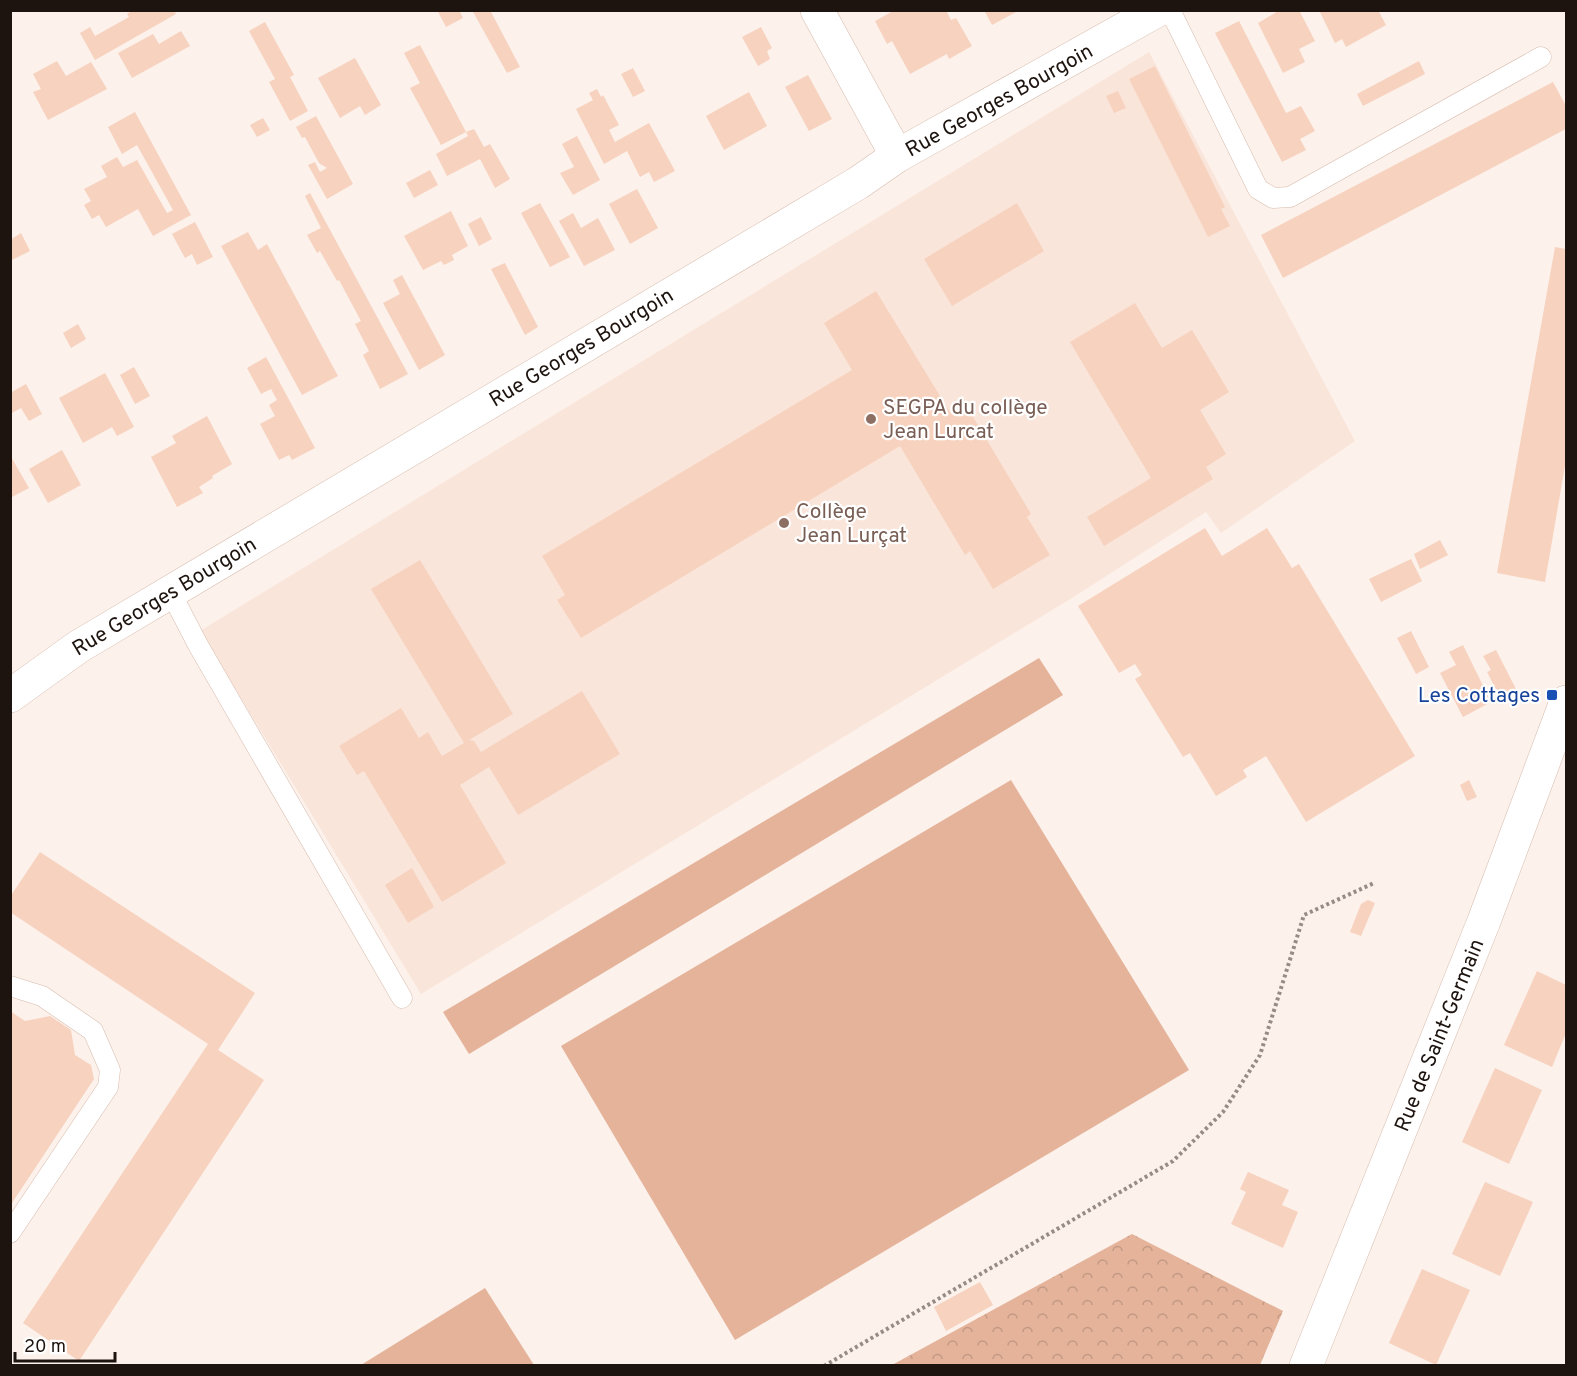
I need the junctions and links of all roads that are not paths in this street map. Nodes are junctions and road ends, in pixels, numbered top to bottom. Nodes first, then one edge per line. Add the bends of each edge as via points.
1 (817, 10) edge
2 (1158, 10) edge
3 (1170, 10) edge
4 (1541, 57) dead end
5 (897, 156) junction
6 (170, 591) junction
7 (10, 696) edge
8 (1566, 702) edge
9 (10, 987) edge
10 (402, 998) dead end
11 (10, 1233) edge
12 (1306, 1365) edge

1 - 5 street
2 - 5 street, Rue Georges Bourgoin
3 - 4 lane via 1258,189 1273,198 1290,197
5 - 6 street, Rue Georges Bourgoin via 858,183
6 - 7 street, Rue Georges Bourgoin via 78,647
6 - 10 lane
8 - 12 street, Rue de Saint-Germain via 1488,911
9 - 11 lane via 42,996 93,1031 110,1070 108,1088

